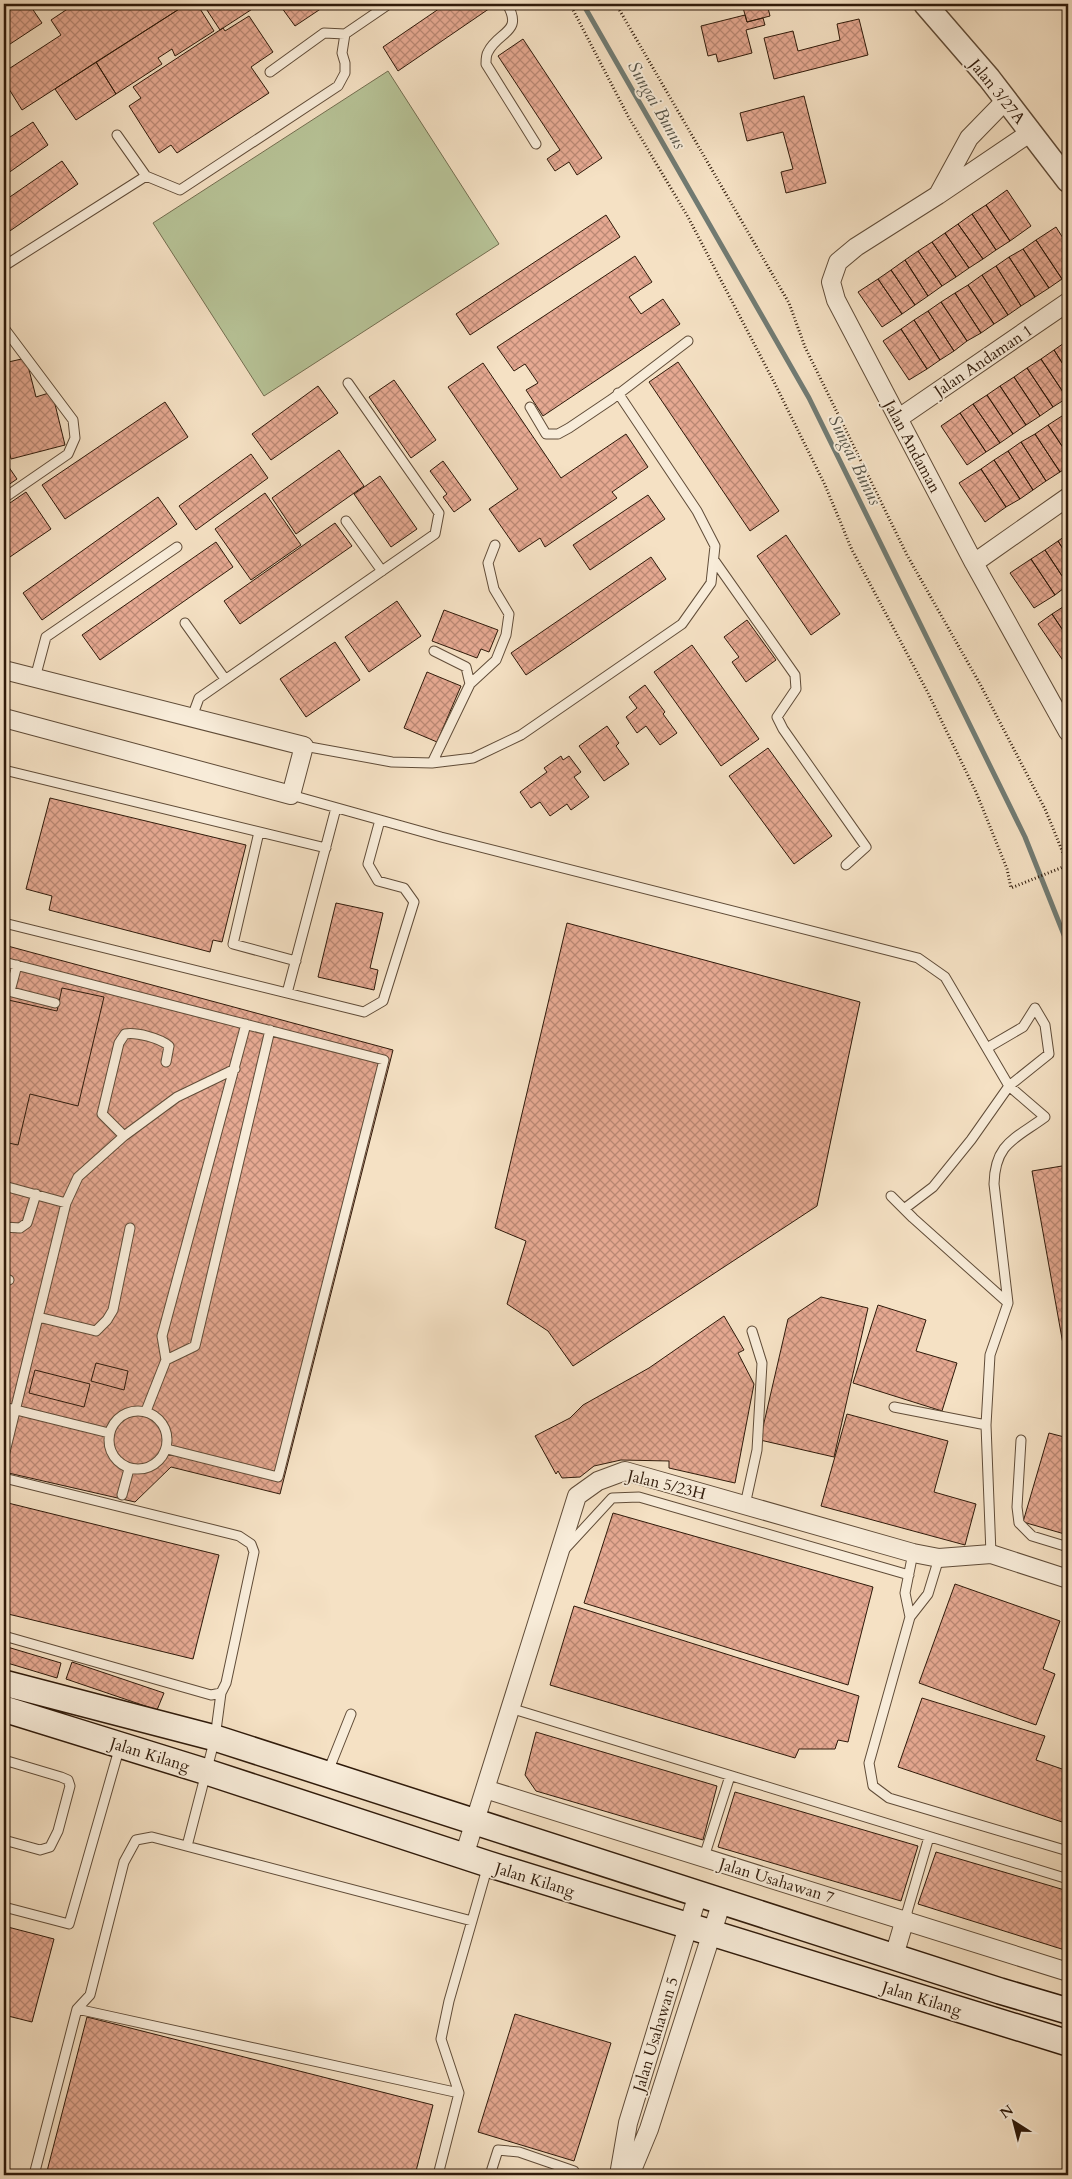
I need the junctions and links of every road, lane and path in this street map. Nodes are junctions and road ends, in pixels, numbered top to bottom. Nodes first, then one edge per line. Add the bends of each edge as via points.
1 (389, 4) edge
2 (507, 4) edge
3 (570, 4) edge
4 (616, 4) edge
5 (925, 4) edge
6 (345, 34) junction
7 (270, 72) dead end
8 (1006, 100) junction
9 (1031, 132) junction
10 (117, 135) dead end
11 (536, 144) dead end
12 (146, 176) junction
13 (1068, 181) edge
14 (938, 195) junction
15 (4, 266) edge
16 (1068, 302) edge
17 (4, 328) edge
18 (688, 341) dead end
19 (348, 383) dead end
20 (618, 393) junction
21 (530, 408) dead end
22 (899, 418) junction
23 (1068, 497) edge
24 (4, 498) edge
25 (346, 521) dead end
26 (495, 545) dead end
27 (177, 547) dead end
28 (714, 560) junction
29 (974, 563) junction
30 (382, 571) junction
31 (185, 623) dead end
32 (434, 651) dead end
33 (4, 670) edge
34 (35, 678) junction
35 (226, 680) junction
36 (470, 684) junction
37 (1062, 702) edge
38 (4, 718) edge
39 (192, 718) junction
40 (1068, 732) edge
41 (304, 746) junction
42 (432, 763) junction
43 (4, 770) edge
44 (291, 795) junction
45 (336, 808) junction
46 (380, 820) junction
47 (259, 832) junction
48 (326, 848) junction
49 (846, 865) dead end
50 (1068, 865) edge
51 (4, 923) edge
52 (296, 961) junction
53 (4, 962) edge
54 (17, 965) junction
55 (7, 991) edge
56 (287, 993) junction
57 (55, 1003) dead end
58 (246, 1024) junction
59 (270, 1030) junction
60 (987, 1048) junction
61 (166, 1062) dead end
62 (236, 1069) junction
63 (1009, 1086) junction
64 (124, 1136) junction
65 (4, 1186) edge
66 (36, 1194) junction
67 (891, 1196) dead end
68 (66, 1203) junction
69 (904, 1209) junction
70 (4, 1227) edge
71 (130, 1228) dead end
72 (1008, 1303) junction
73 (38, 1317) junction
74 (752, 1331) dead end
75 (166, 1360) junction
76 (4, 1406) edge
77 (894, 1407) dead end
78 (15, 1410) junction
79 (146, 1411) junction
80 (986, 1425) junction
81 (109, 1433) junction
82 (1021, 1440) dead end
83 (167, 1449) junction
84 (4, 1456) edge
85 (129, 1469) junction
86 (4, 1478) edge
87 (122, 1495) dead end
88 (745, 1505) junction
89 (1068, 1547) edge
90 (913, 1553) junction
91 (991, 1554) junction
92 (558, 1558) junction
93 (938, 1558) junction
94 (908, 1575) junction
95 (1068, 1580) edge
96 (910, 1618) junction
97 (4, 1636) edge
98 (4, 1683) edge
99 (221, 1693) junction
100 (510, 1708) junction
101 (4, 1709) edge
102 (351, 1714) dead end
103 (215, 1738) junction
104 (120, 1745) junction
105 (4, 1760) edge
106 (207, 1772) junction
107 (326, 1774) junction
108 (730, 1776) junction
109 (485, 1789) junction
110 (474, 1823) junction
111 (929, 1837) junction
112 (4, 1840) edge
113 (187, 1846) junction
114 (1068, 1851) edge
115 (464, 1856) junction
116 (704, 1857) junction
117 (488, 1864) junction
118 (1068, 1879) edge
119 (698, 1894) junction
120 (722, 1901) junction
121 (4, 1907) edge
122 (905, 1919) junction
123 (472, 1921) junction
124 (687, 1926) junction
125 (711, 1933) junction
126 (894, 1956) junction
127 (1068, 1972) edge
128 (1062, 2006) edge
129 (77, 2009) junction
130 (1068, 2044) edge
131 (458, 2093) junction
132 (574, 2171) dead end
133 (34, 2175) edge
134 (438, 2175) edge
135 (490, 2175) edge
136 (619, 2175) edge
137 (630, 2175) edge

1 - 6 lane
2 - 11 lane via 513,15 512,27 488,52 486,64
3 - 50 path via 628,116 688,218 825,485 852,550 976,792 1007,869 1011,888
4 - 50 path via 789,303 805,347 906,555 980,684 1045,809
5 - 8 street, Jalan 3/27A
6 - 7 lane via 324,33
6 - 12 lane via 342,53 346,62 345,73 338,86 180,190
8 - 9 street, Jalan 3/27A
8 - 14 street, Jalan Andaman via 969,138
9 - 13 street, Jalan 3/27A
9 - 14 street, Jalan Andaman
10 - 12 lane
12 - 15 lane
14 - 22 street, Jalan Andaman via 856,247 838,262 831,282 836,300
16 - 22 street, Jalan Andaman 1
17 - 24 lane via 73,420 75,438 68,454
18 - 20 lane
19 - 30 lane via 439,513 435,534
20 - 21 lane via 558,434 546,434
20 - 28 lane via 697,511 715,546
22 - 29 street, Jalan Andaman
23 - 29 street
25 - 30 lane
26 - 36 lane via 488,563 494,589 509,614 506,635 496,660
27 - 34 lane via 46,637
28 - 42 lane via 711,583 682,624 521,735 473,758
28 - 49 lane via 795,675 796,689 777,717 866,847
29 - 37 street, Jalan Andaman
30 - 35 lane
31 - 35 lane
32 - 36 lane via 466,667
33 - 34 street
34 - 39 street
35 - 39 lane via 199,698
36 - 42 lane
37 - 40 street, Jalan Andaman
38 - 44 street
39 - 41 street
41 - 42 lane via 392,762
41 - 44 street
43 - 47 lane
44 - 45 lane
45 - 46 lane
45 - 48 lane
46 - 56 lane via 368,864 378,882 404,888 414,902 383,1001 364,1012
46 - 60 lane via 918,958 944,976
47 - 48 lane
47 - 52 lane via 232,944
48 - 52 lane
51 - 56 lane
52 - 56 lane
53 - 54 lane
54 - 55 lane
54 - 58 lane
55 - 57 lane
58 - 59 lane
58 - 62 lane
59 - 75 lane via 195,1346
59 - 83 lane via 384,1060 278,1477
60 - 63 lane
60 - 63 lane via 1023,1027 1035,1008 1046,1025 1049,1054
61 - 64 lane via 169,1046 164,1042 131,1033 125,1034 119,1043 102,1114
62 - 64 lane via 178,1097
62 - 75 lane via 162,1336
63 - 69 lane via 933,1187
63 - 72 lane via 1046,1117 1002,1148 995,1168 994,1184
64 - 68 lane via 78,1177
65 - 66 lane
66 - 68 lane
66 - 70 lane via 27,1223 20,1228
67 - 69 lane
68 - 73 lane
69 - 72 lane
71 - 73 lane via 113,1310 96,1331
72 - 80 lane via 990,1355
73 - 78 lane
74 - 88 lane via 762,1363 757,1450
75 - 79 lane
76 - 78 lane
77 - 80 lane
78 - 81 lane
78 - 84 lane
79 - 81 lane via 132,1411 117,1420
79 - 83 lane via 158,1419 167,1434
80 - 91 lane
81 - 85 lane via 110,1448 118,1462
82 - 89 lane via 1019,1523 1032,1536
83 - 85 lane via 159,1461 144,1469
85 - 87 lane
86 - 99 lane via 238,1536 251,1544 254,1552 226,1683
88 - 90 street, Jalan 5/23H
88 - 92 street, Jalan 5/23H via 625,1471 598,1482 577,1496
90 - 93 street, Jalan 5/23H
90 - 94 lane
91 - 93 street, Jalan 5/23H
91 - 95 street, Jalan 5/23H
92 - 94 lane via 612,1498 639,1497
92 - 100 street, Jalan 5/23H
93 - 96 lane via 928,1594
94 - 96 lane via 905,1593
96 - 114 lane via 869,1762 873,1786 889,1798
97 - 99 lane via 212,1695
98 - 103 main road, Jalan Kilang
99 - 103 lane
100 - 108 lane
100 - 109 street, Jalan 5/23H
101 - 104 main road, Jalan Kilang
102 - 107 lane
103 - 106 lane
103 - 107 main road, Jalan Kilang
104 - 106 main road, Jalan Kilang
104 - 121 lane via 69,1924
105 - 112 lane via 61,1777 68,1780 70,1786 58,1831 50,1847 40,1850
106 - 113 lane
106 - 115 main road, Jalan Kilang
107 - 110 main road, Jalan Kilang
108 - 111 lane
108 - 116 lane
109 - 110 street, Jalan 5/23H
109 - 116 street, Jalan Usahawan 7
110 - 115 street, Jalan 5/23H
110 - 119 main road, Jalan Kilang
111 - 118 lane
111 - 122 lane
113 - 123 lane
113 - 129 lane via 152,1837 136,1840 124,1862 90,1996
115 - 117 main road, Jalan Kilang
116 - 122 street, Jalan Usahawan 7
117 - 123 lane
117 - 124 main road, Jalan Kilang
119 - 120 main road, Jalan Kilang
119 - 124 street, Jalan Usahawan 5
120 - 125 street, Jalan Usahawan 5
120 - 126 main road, Jalan Kilang
122 - 126 street
122 - 127 street, Jalan Usahawan 7
123 - 131 lane via 441,2039
124 - 125 main road, Jalan Kilang
124 - 136 street, Jalan Usahawan 5 via 628,2123
125 - 130 main road, Jalan Kilang
125 - 137 street, Jalan Usahawan 5 via 649,2128
126 - 128 main road, Jalan Kilang via 1000,1991
129 - 131 lane
129 - 133 lane
131 - 134 lane
132 - 135 lane via 519,2152 498,2150

